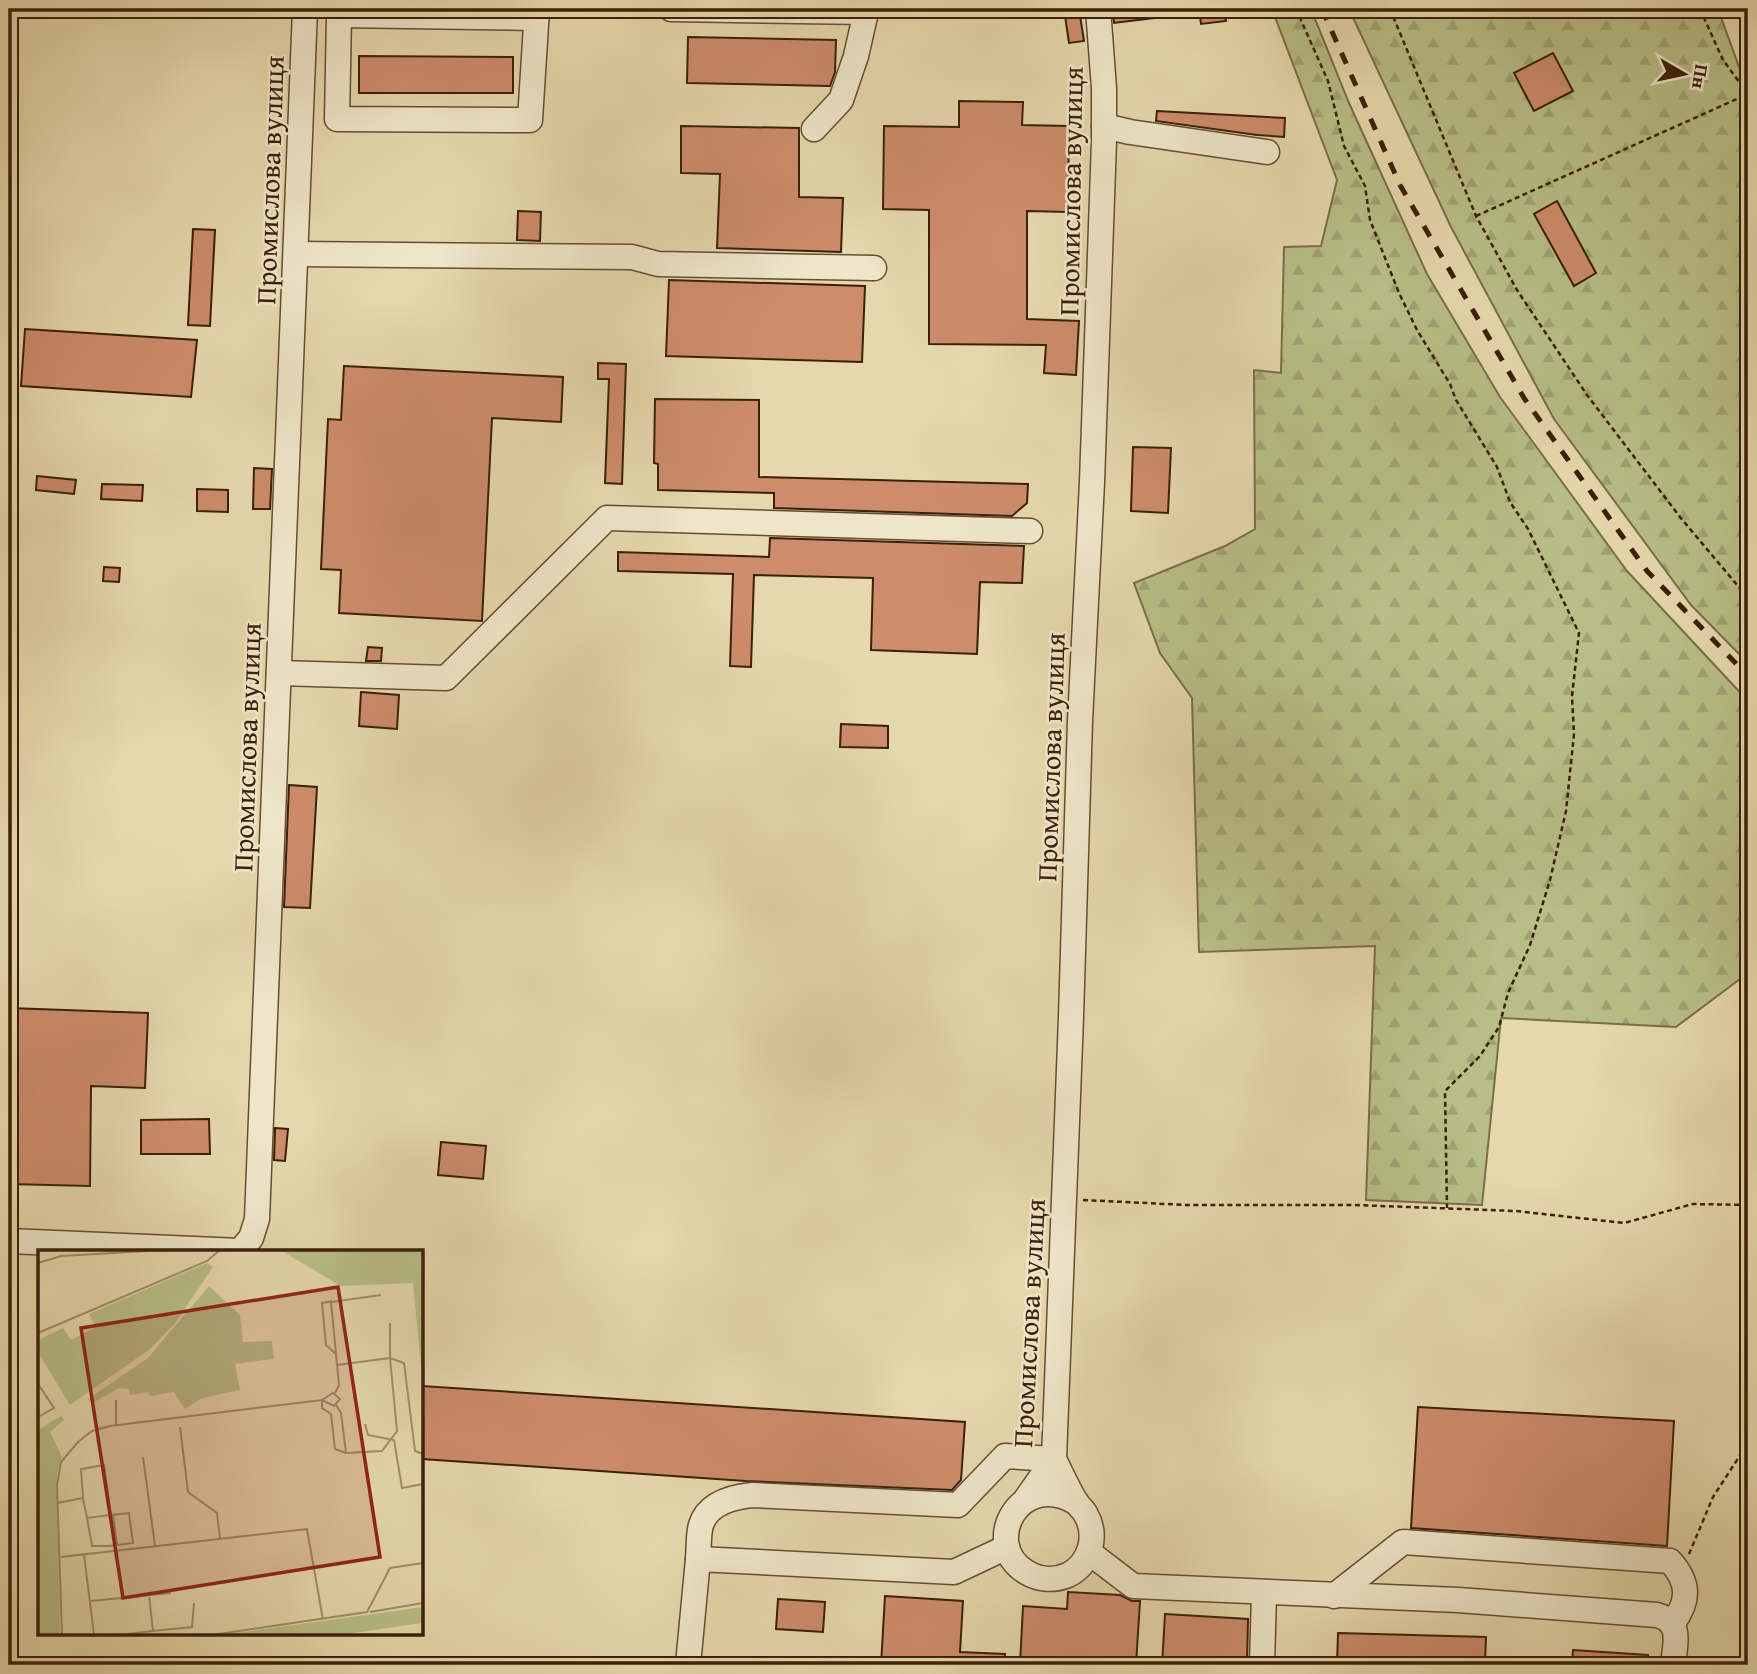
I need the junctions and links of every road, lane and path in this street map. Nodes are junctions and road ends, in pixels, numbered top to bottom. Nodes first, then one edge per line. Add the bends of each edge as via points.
1 (305, 9) edge
2 (670, 9) edge
3 (1098, 9) edge
4 (1296, 9) edge
5 (1390, 9) edge
6 (1700, 9) edge
7 (866, 10) edge
8 (339, 12) edge
9 (537, 13) edge
10 (1748, 94) edge
11 (302, 115) junction
12 (338, 115) junction
13 (1104, 126) junction
14 (814, 128) dead end
15 (1267, 152) dead end
16 (1476, 216) junction
17 (296, 254) junction
18 (874, 268) dead end
19 (1030, 531) dead end
20 (1748, 598) edge
21 (279, 673) junction
22 (1065, 1199) junction
23 (1748, 1205) edge
24 (1447, 1208) junction
25 (9, 1241) edge
26 (64, 1248) edge
27 (181, 1250) edge
28 (241, 1250) edge
29 (1748, 1443) edge
30 (1054, 1459) junction
31 (1026, 1499) junction
32 (1077, 1503) junction
33 (1007, 1546) junction
34 (1090, 1553) junction
35 (698, 1559) junction
36 (1681, 1573) junction
37 (1264, 1593) junction
38 (1334, 1596) junction
39 (1673, 1623) junction
40 (688, 1665) edge
41 (1262, 1665) edge
42 (1673, 1665) edge

1 - 11 street, Промислова вулиця
2 - 7 street
3 - 13 street, Промислова вулиця
4 - 24 path via 1328,81 1345,146 1365,186 1370,220 1399,293 1497,467 1510,502 1580,633 1566,811 1550,880 1499,1027 1480,1056 1445,1091
5 - 16 path
6 - 10 path via 1723,60
7 - 14 street via 841,100
8 - 9 street
8 - 12 street
9 - 12 street via 530,120 337,119
10 - 16 path
11 - 12 street
11 - 17 street, Промислова вулиця
13 - 15 street
13 - 22 street, Промислова вулиця
16 - 20 path via 1517,290 1587,395
17 - 18 street via 632,257 658,264
17 - 21 street, Промислова вулиця
19 - 21 street via 607,518 446,678
21 - 28 street, Промислова вулиця via 257,1219
22 - 24 path
22 - 30 street, Промислова вулиця
23 - 24 path via 1693,1203 1624,1223
25 - 26 street, Промислова вулиця
26 - 27 street, Промислова вулиця
29 - 36 path via 1713,1497
30 - 31 street, Промислова вулиця
30 - 32 street
30 - 35 street via 1005,1456 958,1505 734,1496 712,1508 701,1524
31 - 32 street via 1052,1493
31 - 33 street via 1009,1520
32 - 34 street via 1091,1526
33 - 34 street via 1021,1569 1046,1579 1072,1573
33 - 35 street via 954,1572
34 - 37 street via 1133,1586
35 - 40 street
36 - 38 street via 1670,1561 1403,1542
36 - 39 street via 1685,1600
37 - 38 street
37 - 41 street
38 - 39 street via 1657,1615
39 - 42 street

